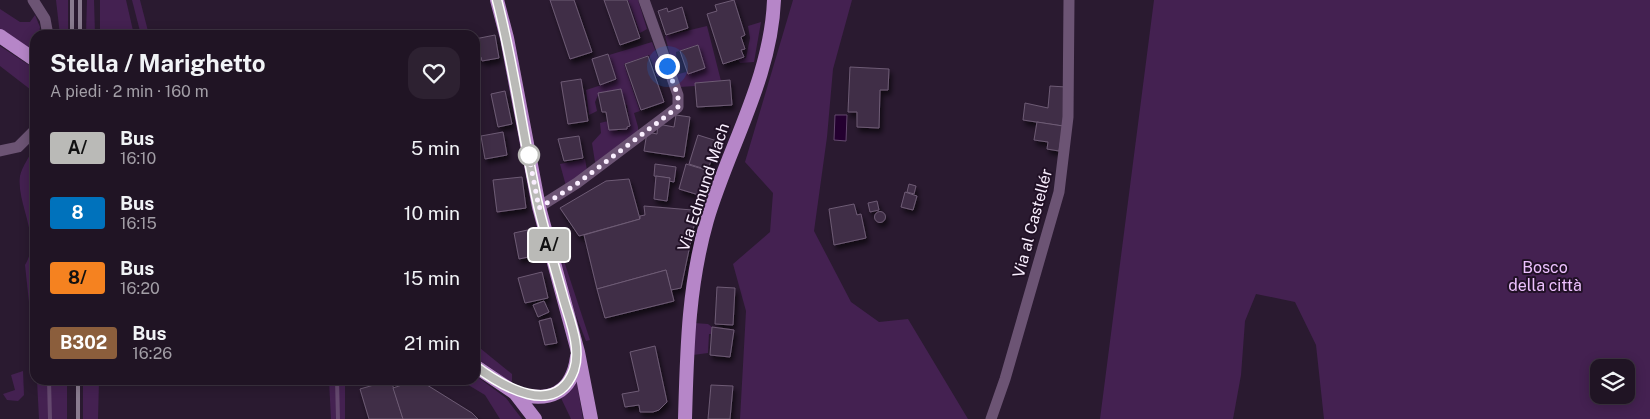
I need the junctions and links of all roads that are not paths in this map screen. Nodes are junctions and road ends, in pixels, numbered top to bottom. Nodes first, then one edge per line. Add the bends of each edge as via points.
1 (33, 0) edge
2 (497, 0) edge
3 (644, 0) edge
4 (774, 0) edge
5 (1069, 0) edge
6 (47, 30) edge
7 (4, 40) edge
8 (30, 57) edge
9 (30, 135) edge
10 (0, 151) edge
11 (539, 208) junction
12 (578, 352) junction
13 (480, 370) edge
14 (509, 390) junction
15 (591, 418) edge
16 (526, 419) edge
17 (535, 419) edge
18 (685, 419) edge
19 (991, 419) edge

1 - 6 street via 45,19
2 - 11 main road
3 - 11 street via 678,96 678,107 578,183
4 - 18 main road, Via Edmund Mach via 773,24 764,64 708,219 697,259 688,314
5 - 19 street, Via al Castellér via 1068,117 1060,192 1006,379
7 - 8 main road
9 - 10 street via 18,147
11 - 12 main road
12 - 14 main road via 571,380 556,394 538,398
12 - 15 main road
13 - 14 main road
14 - 16 main road
14 - 17 main road

